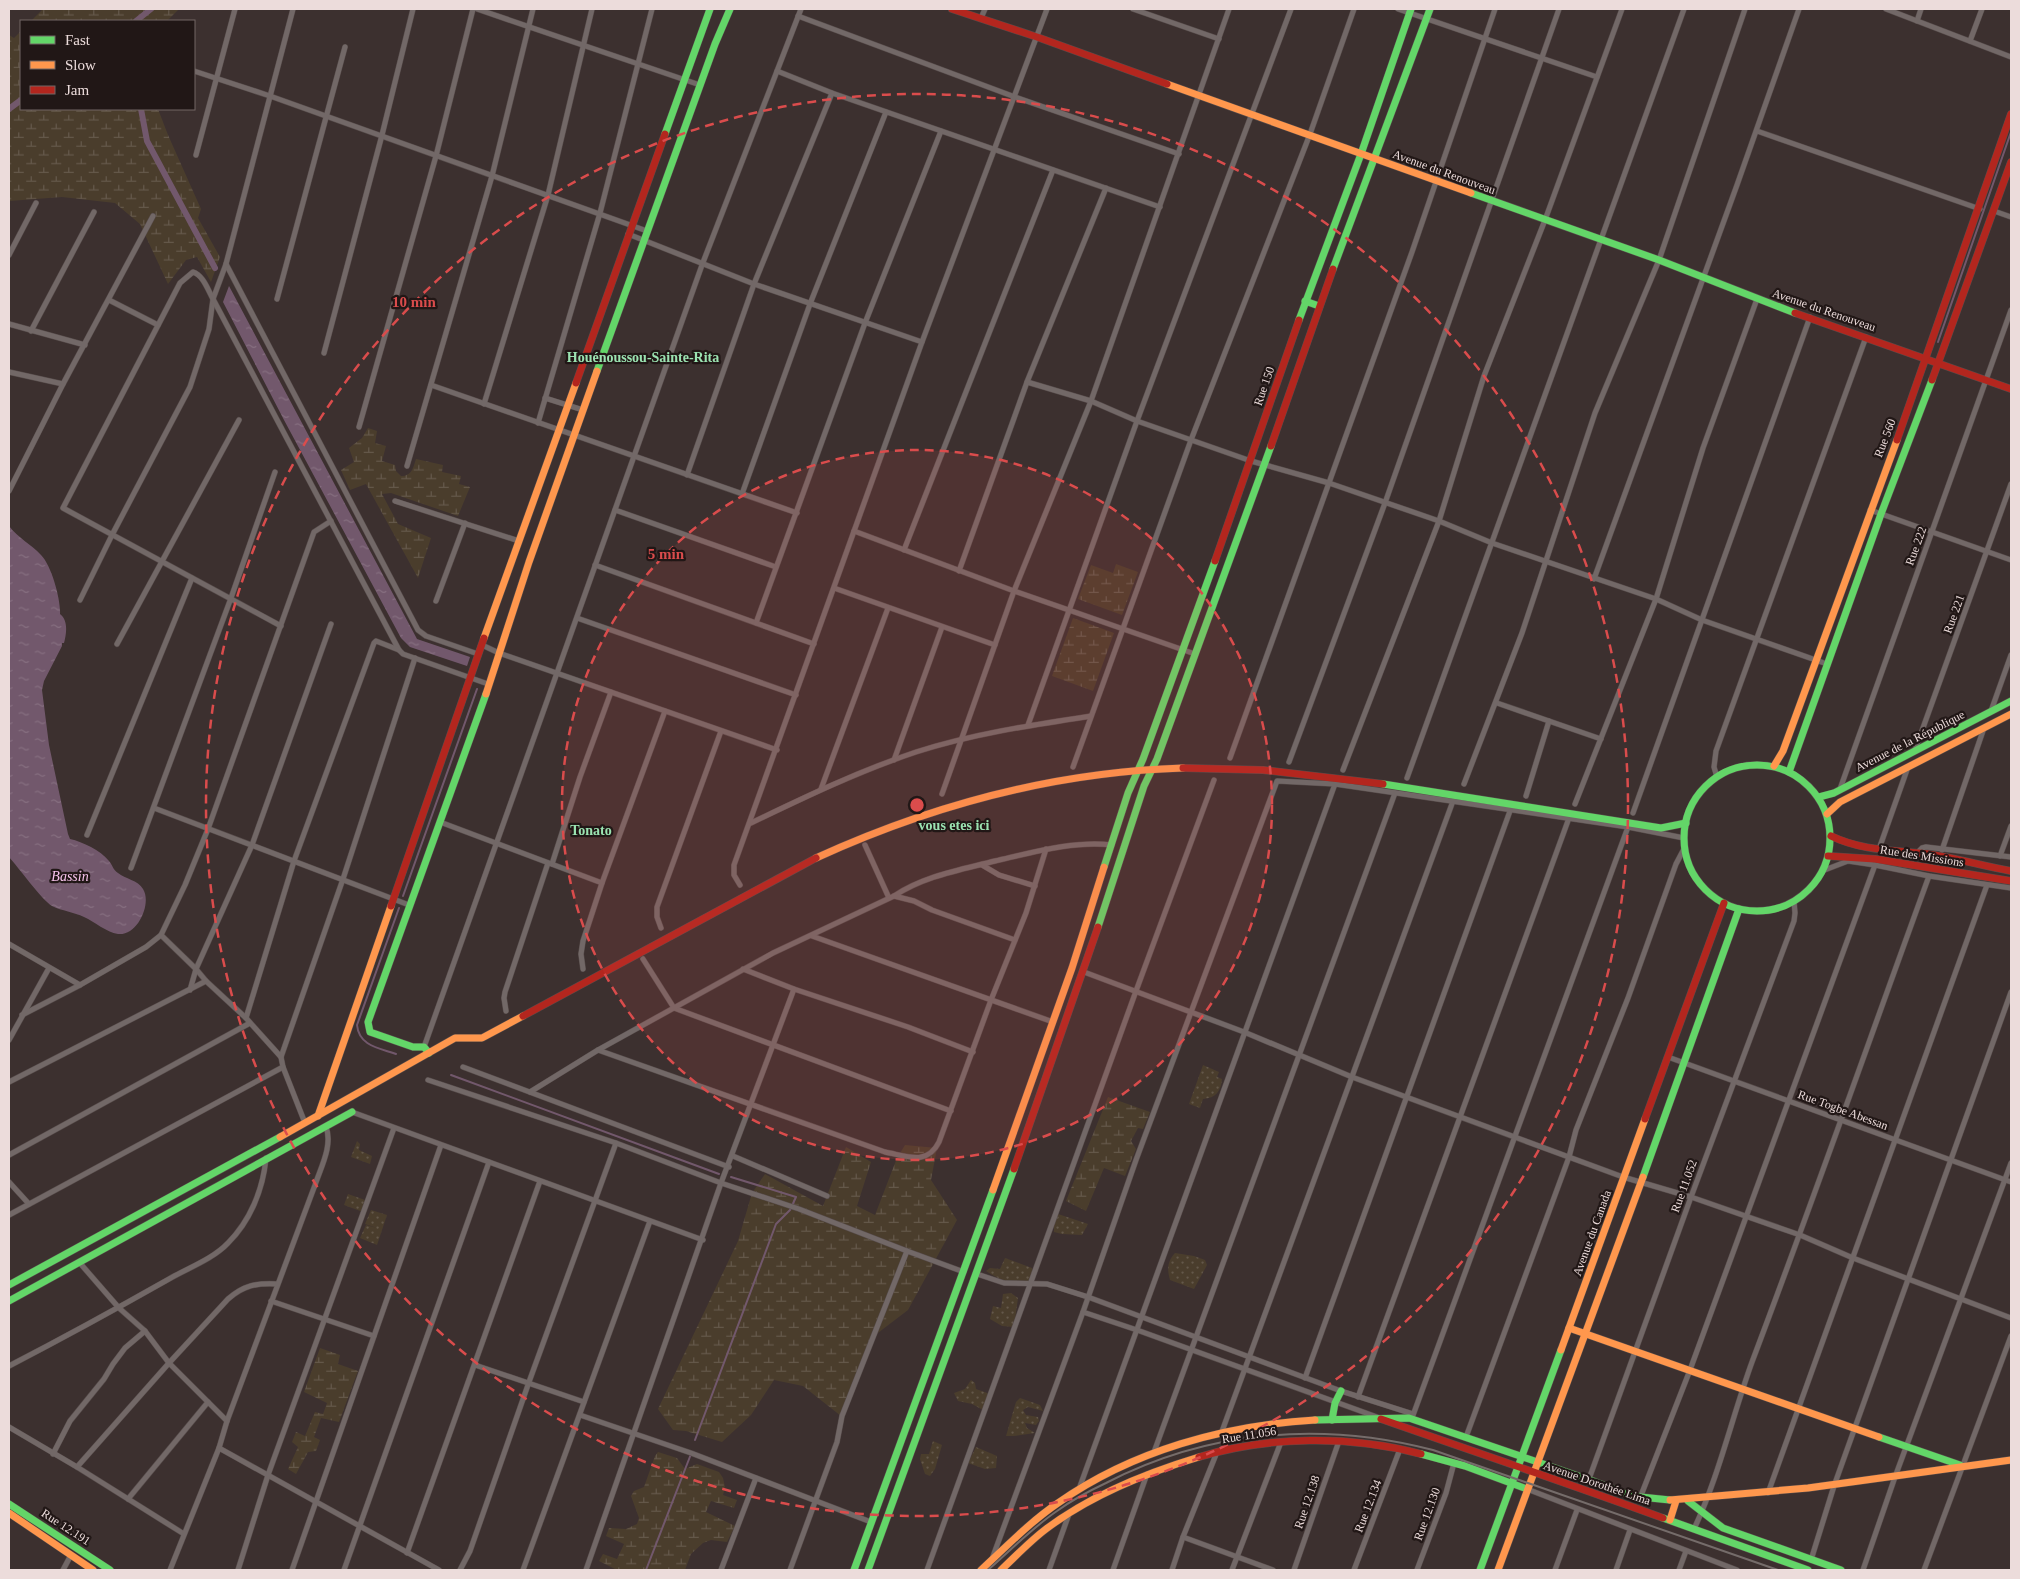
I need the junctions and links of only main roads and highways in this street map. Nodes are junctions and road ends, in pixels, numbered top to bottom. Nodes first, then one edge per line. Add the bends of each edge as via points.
1 (710, 9) edge
2 (730, 9) edge
3 (952, 9) edge
4 (1430, 9) edge
5 (1410, 11) edge
6 (2011, 114) edge
7 (1361, 154) junction
8 (1373, 159) junction
9 (2011, 162) edge
10 (1305, 301) junction
11 (1319, 306) junction
12 (1927, 358) junction
13 (1939, 362) junction
14 (2011, 389) edge
15 (2011, 702) edge
16 (2011, 714) edge
17 (1774, 766) junction
18 (1153, 769) junction
19 (1138, 771) junction
20 (1790, 772) junction
21 (1818, 797) junction
22 (1827, 814) junction
23 (1686, 822) junction
24 (1831, 836) junction
25 (1828, 856) junction
26 (2011, 871) edge
27 (2011, 881) edge
28 (1724, 903) junction
29 (1739, 909) junction
30 (428, 1053) junction
31 (352, 1112) road end
32 (318, 1116) junction
33 (9, 1285) edge
34 (9, 1301) edge
35 (1570, 1328) junction
36 (1584, 1333) junction
37 (1341, 1391) road end
38 (1378, 1418) junction
39 (1332, 1420) junction
40 (1520, 1457) junction
41 (2011, 1460) edge
42 (1538, 1462) junction
43 (1962, 1466) junction
44 (1516, 1467) junction
45 (1534, 1472) junction
46 (1511, 1483) junction
47 (1527, 1489) junction
48 (1676, 1501) junction
49 (1688, 1501) junction
50 (9, 1504) edge
51 (9, 1513) edge
52 (1670, 1520) junction
53 (1723, 1528) junction
54 (1719, 1538) junction
55 (93, 1570) edge
56 (110, 1570) edge
57 (854, 1570) edge
58 (868, 1570) edge
59 (980, 1570) edge
60 (1001, 1570) edge
61 (1480, 1570) edge
62 (1498, 1570) edge
63 (1808, 1570) edge
64 (1842, 1570) edge

1 - 32 main road via 518,541
2 - 30 main road via 647,231 529,562 480,713 367,1025 370,1032 413,1047 424,1047
3 - 7 main road, Avenue du Renouveau
4 - 8 main road, Rue 150
5 - 7 main road, Rue 150
6 - 12 main road, Rue 560
7 - 8 main road, Avenue du Renouveau
7 - 10 main road, Rue 150
8 - 11 main road, Rue 150
8 - 12 main road, Avenue du Renouveau
9 - 13 main road, Rue 560
10 - 11 main road
10 - 19 main road, Rue 150
11 - 18 main road, Rue 150
12 - 13 main road, Avenue du Renouveau
12 - 17 main road, Rue 560 via 1783,751
13 - 14 main road, Avenue du Renouveau
13 - 20 main road, Rue 560 via 1881,514
15 - 21 main road, Avenue de la République via 1828,796
16 - 22 main road, Avenue de la République via 1840,802
17 - 20 main road
17 - 23 main road via 1748,765 1717,777 1698,796
18 - 19 main road
18 - 23 main road via 1280,771 1662,828
18 - 58 main road, Rue 150 via 1144,786 1084,972 977,1274
19 - 30 main road via 1025,787 946,808 861,837 794,868 482,1038 455,1038
19 - 57 main road, Rue 150 via 964,1272
20 - 21 main road
21 - 22 main road
22 - 24 main road
23 - 28 main road via 1684,847 1689,865 1708,892
24 - 25 main road
24 - 26 main road, Rue des Missions via 1849,844
25 - 27 main road, Rue des Missions
25 - 29 main road via 1810,888 1794,901 1767,910
28 - 29 main road
28 - 35 main road, Avenue du Canada
29 - 36 main road
30 - 32 main road
31 - 34 main road
32 - 33 main road
35 - 36 main road
35 - 40 main road, Avenue du Canada
36 - 42 main road
36 - 43 main road
37 - 39 main road
38 - 39 main road, Avenue Dorothée Lima
38 - 40 main road, Avenue Dorothée Lima via 1412,1416
38 - 44 main road, Avenue Dorothée Lima
39 - 59 main road, Avenue Dorothée Lima via 1296,1422 1221,1434 1154,1452 1079,1489 1041,1516
40 - 42 main road, Avenue Dorothée Lima
40 - 44 main road, Avenue du Canada
41 - 43 main road, Avenue Dorothée Lima
42 - 45 main road
42 - 48 main road, Avenue Dorothée Lima via 1640,1498
43 - 49 main road, Avenue Dorothée Lima via 1834,1486
44 - 45 main road, Avenue Dorothée Lima
44 - 46 main road, Avenue du Canada
45 - 47 main road
45 - 52 main road, Avenue Dorothée Lima
46 - 47 main road, Rue 11.056
46 - 60 main road, Rue 11.056 via 1400,1449 1339,1441 1299,1440 1217,1452 1147,1473 1069,1513
46 - 61 main road, Avenue du Canada
47 - 62 main road
48 - 49 main road, Avenue Dorothée Lima
48 - 52 main road
49 - 53 main road
50 - 56 main road, Rue 12.191
51 - 55 main road, Rue 12.191
52 - 54 main road, Avenue Dorothée Lima
53 - 54 main road
53 - 64 main road
54 - 63 main road, Avenue Dorothée Lima

